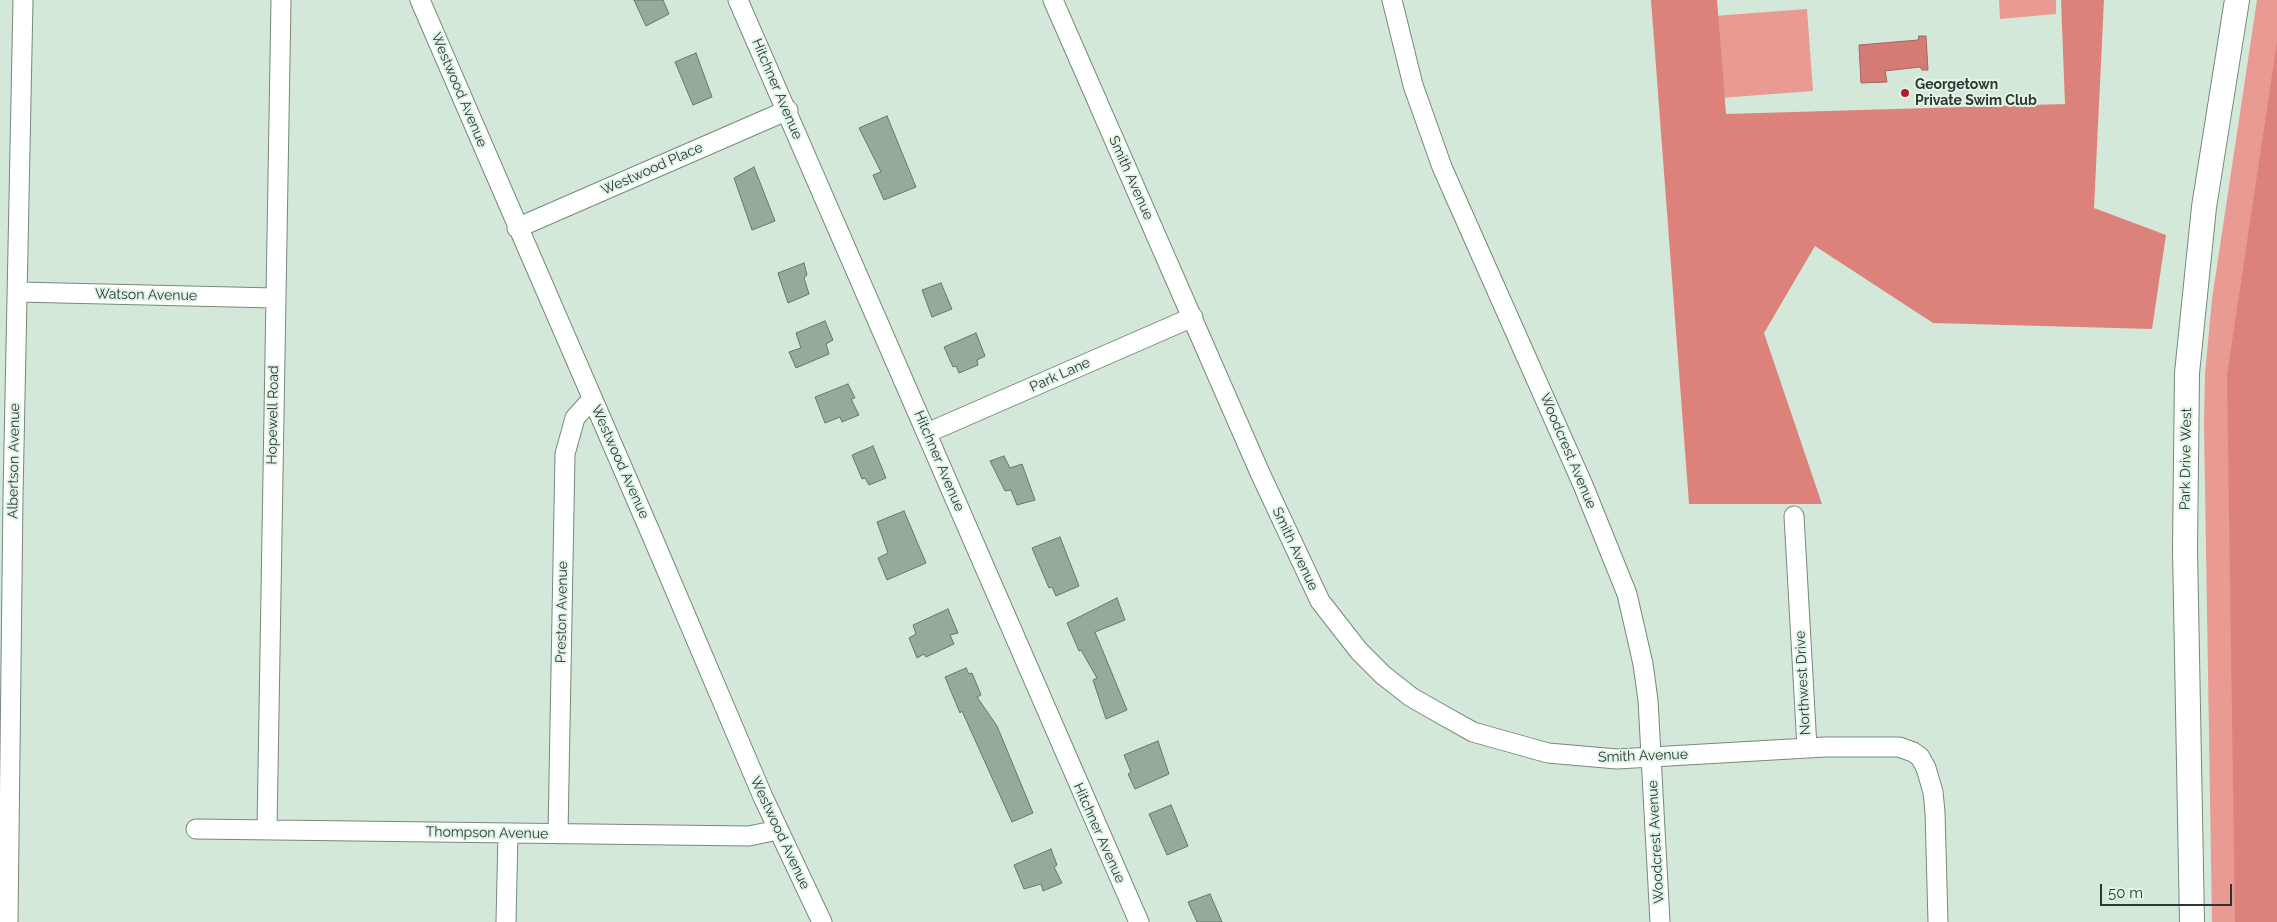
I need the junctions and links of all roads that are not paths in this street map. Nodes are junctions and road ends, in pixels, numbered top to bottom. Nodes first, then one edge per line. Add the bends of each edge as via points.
1 (23, 0) edge
2 (281, 0) edge
3 (420, 0) edge
4 (738, 0) edge
5 (1053, 0) edge
6 (1392, 0) edge
7 (2236, 0) edge
8 (788, 110) junction
9 (517, 228) junction
10 (18, 292) junction
11 (274, 298) junction
12 (1193, 316) junction
13 (592, 399) junction
14 (927, 433) junction
15 (1794, 516) dead end
16 (6, 567) edge
17 (1807, 748) junction
18 (1651, 757) junction
19 (196, 829) dead end
20 (267, 830) junction
21 (778, 830) junction
22 (508, 834) junction
23 (558, 834) junction
24 (8, 922) edge
25 (506, 922) edge
26 (822, 922) edge
27 (1139, 922) edge
28 (1660, 922) edge
29 (1938, 922) edge
30 (2192, 922) edge

1 - 10 street, Albertson Avenue
2 - 11 street, Hopewell Road
3 - 9 street, Westwood Avenue
4 - 8 street, Hitchner Avenue
5 - 12 street, Smith Avenue
6 - 18 street, Woodcrest Avenue via 1413,85 1442,167 1583,484 1627,594 1643,664
7 - 30 street, Park Drive West via 2204,207 2186,373 2185,549
8 - 9 street, Westwood Place
8 - 14 street, Hitchner Avenue via 825,204
9 - 13 street, Westwood Avenue
10 - 11 street, Watson Avenue
10 - 16 street, Albertson Avenue
11 - 20 street, Hopewell Road
12 - 14 street, Park Lane
12 - 18 street, Smith Avenue via 1260,473 1320,601 1383,675 1411,697 1473,732 1507,743 1581,757
13 - 21 street, Westwood Avenue
13 - 23 street, Preston Avenue via 575,418 565,454
14 - 27 street, Hitchner Avenue
15 - 17 street, Northwest Drive
16 - 24 street, Albertson Avenue
17 - 18 street, Smith Avenue
17 - 29 street, Northwest Drive via 1899,747 1920,757 1926,768 1936,812
18 - 28 street, Woodcrest Avenue
19 - 20 street, Thompson Avenue
20 - 22 street, Thompson Avenue
21 - 23 street, Thompson Avenue via 749,836
21 - 26 street, Westwood Avenue
22 - 23 street, Thompson Avenue
22 - 25 street

